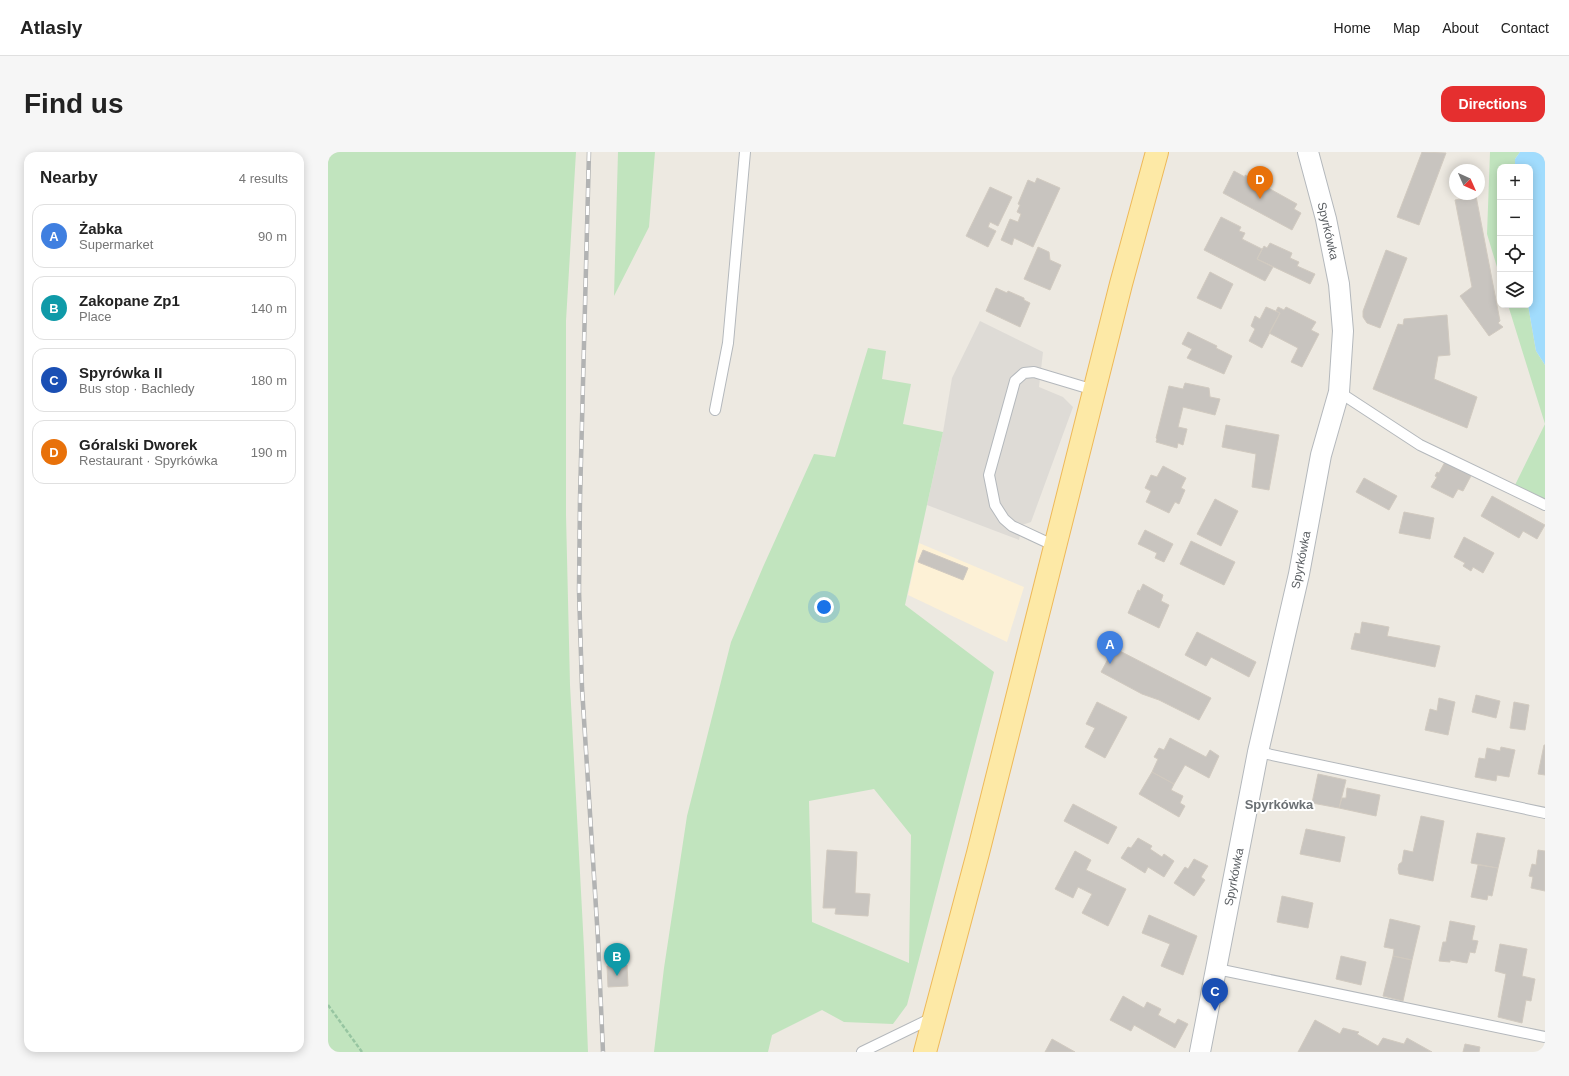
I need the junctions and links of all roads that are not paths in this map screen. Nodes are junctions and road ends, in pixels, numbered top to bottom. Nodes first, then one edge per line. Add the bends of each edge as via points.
1 (745, 152) edge
2 (1157, 152) edge
3 (1308, 152) edge
4 (1094, 390) junction
5 (1339, 392) junction
6 (715, 410) dead end
7 (1545, 505) edge
8 (1055, 546) junction
9 (1258, 752) junction
10 (1545, 814) edge
11 (1217, 969) junction
12 (934, 1018) junction
13 (1545, 1037) edge
14 (862, 1052) edge
15 (925, 1052) edge
16 (1200, 1052) edge

1 - 6 lane via 728,343
2 - 4 main road
3 - 5 street, Spyrkówka via 1326,219 1339,284 1343,331
4 - 8 main road
4 - 8 lane via 1034,372 1024,373 1014,381 989,475 995,505 1004,519 1012,526
5 - 7 lane via 1420,445
5 - 9 street, Spyrkówka via 1321,455 1299,574
8 - 12 main road
9 - 10 lane
9 - 11 street, Spyrkówka
11 - 13 lane
11 - 16 street, Spyrkówka
12 - 14 lane
12 - 15 main road

